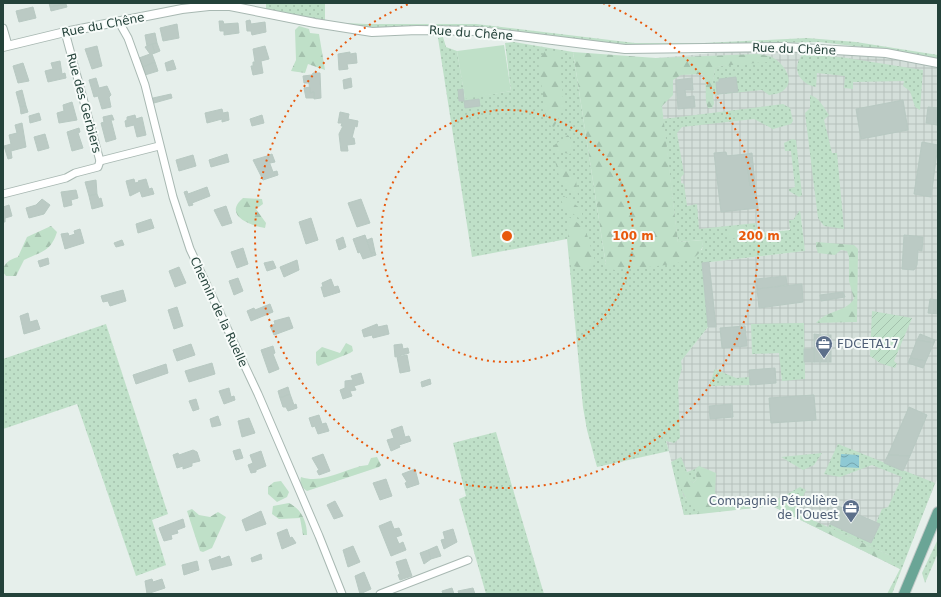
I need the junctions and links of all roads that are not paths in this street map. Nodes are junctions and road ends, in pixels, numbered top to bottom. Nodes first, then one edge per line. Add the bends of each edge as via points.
1 (181, 6) edge
2 (119, 22) junction
3 (3, 28) edge
4 (65, 32) junction
5 (5, 46) edge
6 (938, 63) edge
7 (159, 146) junction
8 (100, 161) junction
9 (3, 194) edge
10 (938, 512) edge
11 (468, 560) dead end
12 (342, 594) edge
13 (380, 594) edge
14 (904, 594) edge

1 - 2 street, Rue du Chêne
1 - 6 street, Rue du Chêne via 230,6 372,32 479,32 625,49 784,47 863,51
2 - 4 street, Rue du Chêne
2 - 7 street, Chemin de la Ruelle via 128,38 145,85
3 - 5 street
4 - 5 street, Rue du Chêne
4 - 8 street, Rue des Gerbiers
7 - 8 street, Rue des Gerbiers
7 - 12 street, Chemin de la Ruelle via 190,249 258,394
8 - 9 street via 98,167 66,178
10 - 14 main road
11 - 13 street

